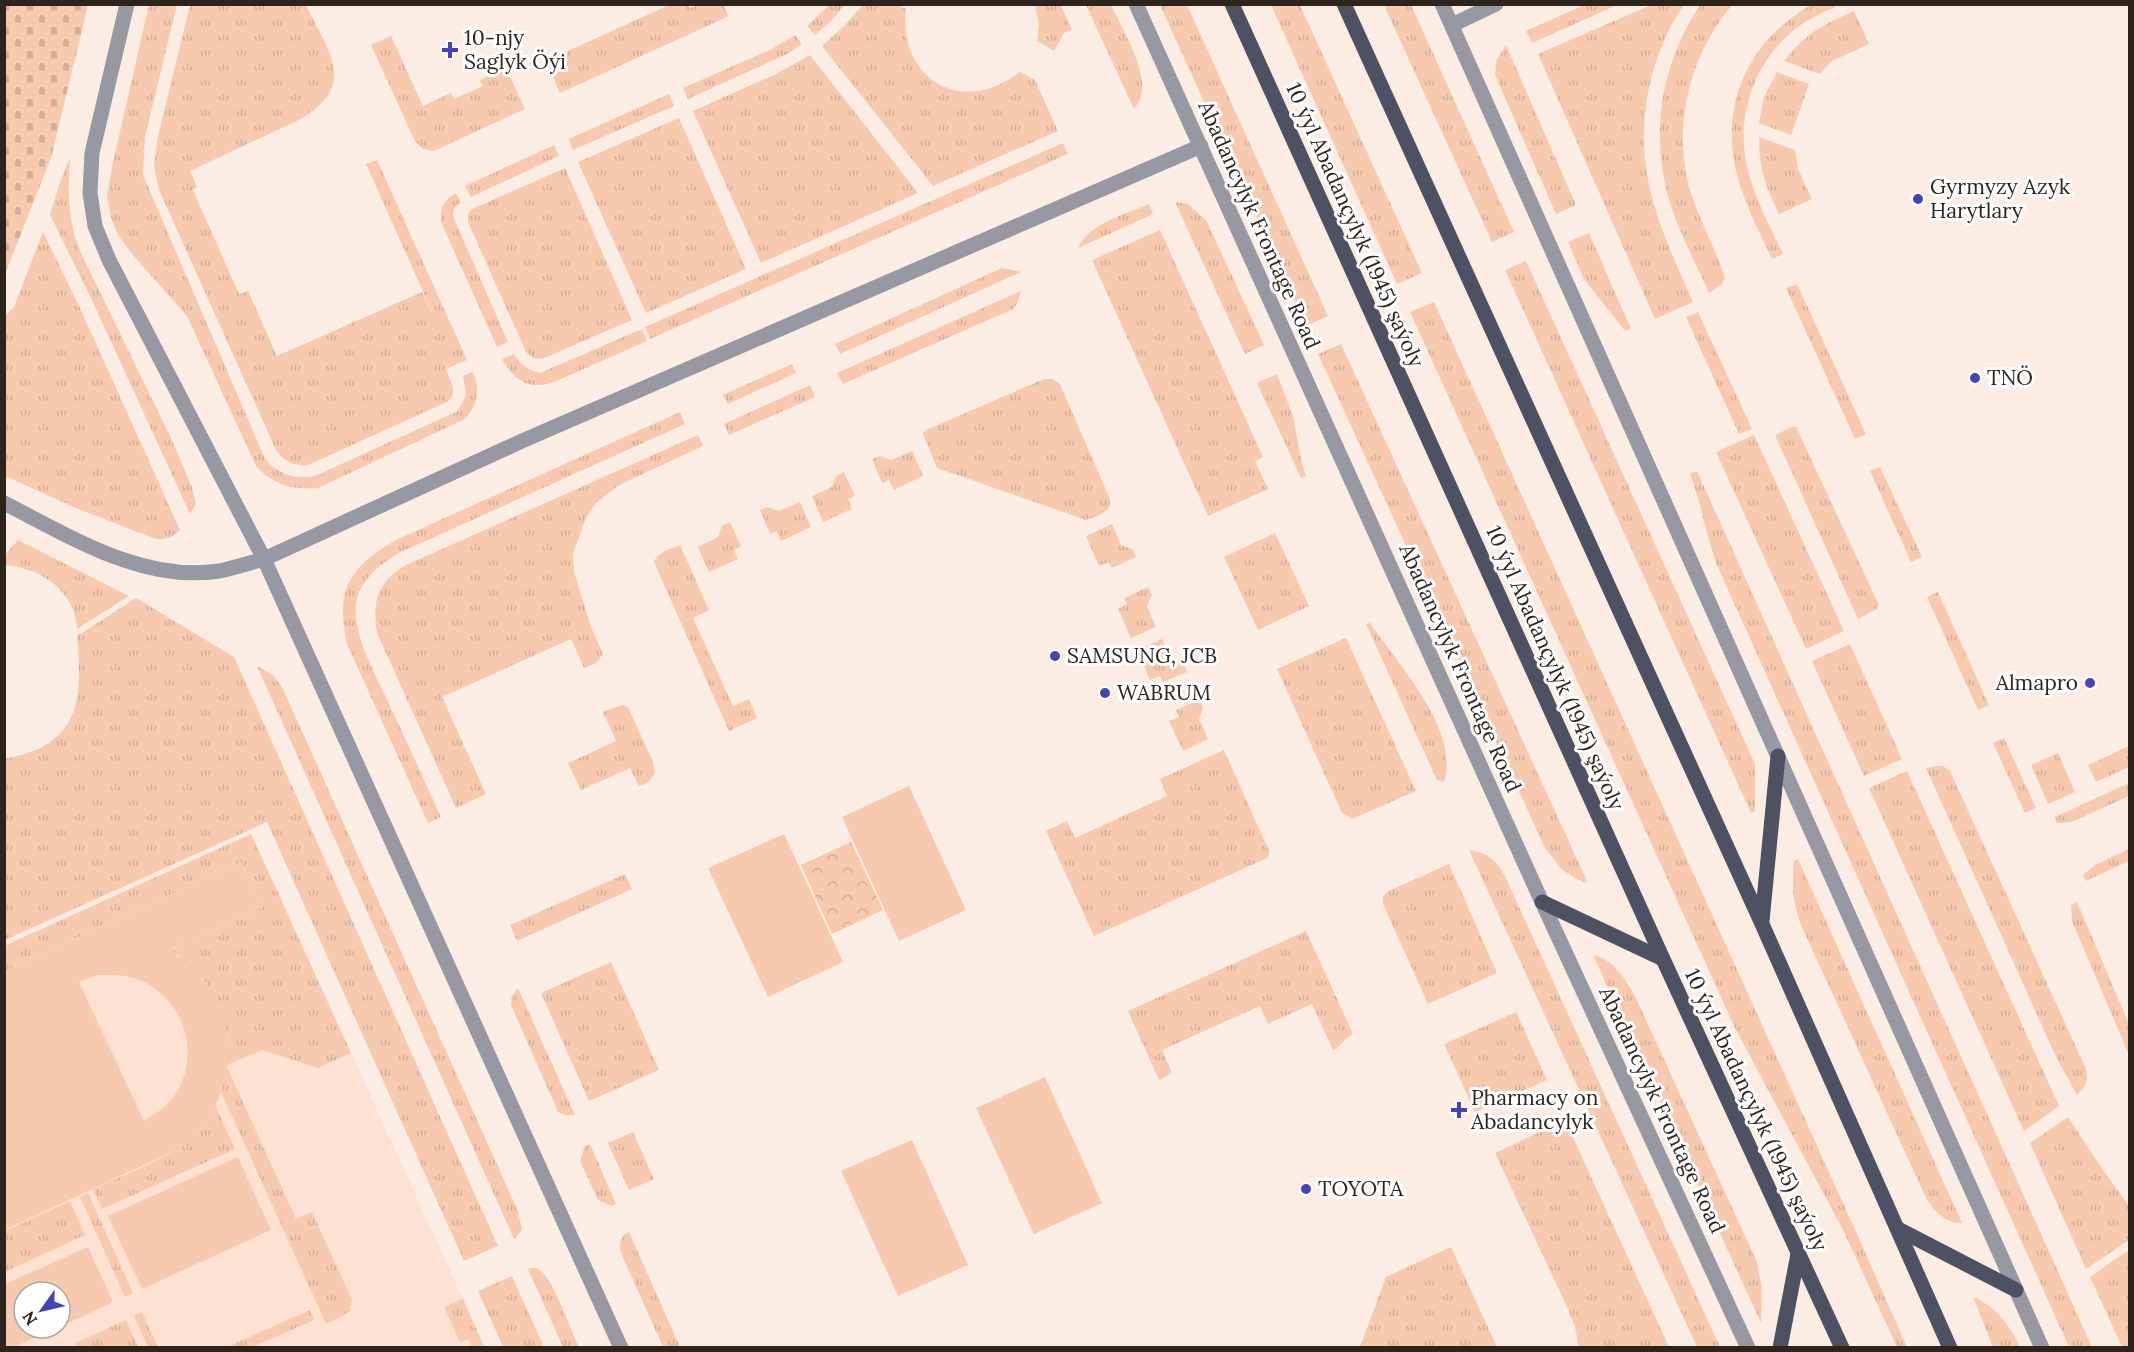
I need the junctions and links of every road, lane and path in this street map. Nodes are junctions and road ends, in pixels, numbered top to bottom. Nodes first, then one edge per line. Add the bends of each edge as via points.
1 (127, 4) edge
2 (1136, 4) edge
3 (1232, 4) edge
4 (1344, 4) edge
5 (1442, 4) edge
6 (1496, 4) edge
7 (1452, 25) junction
8 (1201, 146) junction
9 (4, 503) edge
10 (264, 559) junction
11 (1778, 756) junction
12 (1542, 902) junction
13 (1762, 924) junction
14 (1664, 959) junction
15 (1898, 1229) junction
16 (1798, 1254) junction
17 (2016, 1290) junction
18 (621, 1347) edge
19 (1748, 1347) edge
20 (1780, 1347) edge
21 (1842, 1347) edge
22 (1950, 1347) edge
23 (2042, 1347) edge

1 - 10 street via 92,153 90,193 95,226
2 - 8 street, Abadancylyk Frontage Road
3 - 14 main road, 10 ýyl Abadançylyk (1945) şaýoly
4 - 13 main road
5 - 7 street
6 - 7 street
7 - 11 street
8 - 10 street via 522,441
8 - 12 street, Abadancylyk Frontage Road
9 - 10 street via 137,565 173,572 218,571
10 - 18 street
11 - 13 main road
11 - 17 street
12 - 14 main road
12 - 19 street, Abadancylyk Frontage Road
13 - 15 main road
14 - 16 main road, 10 ýyl Abadançylyk (1945) şaýoly
15 - 17 main road
15 - 22 main road
16 - 20 main road
16 - 21 main road, 10 ýyl Abadançylyk (1945) şaýoly
17 - 23 street

